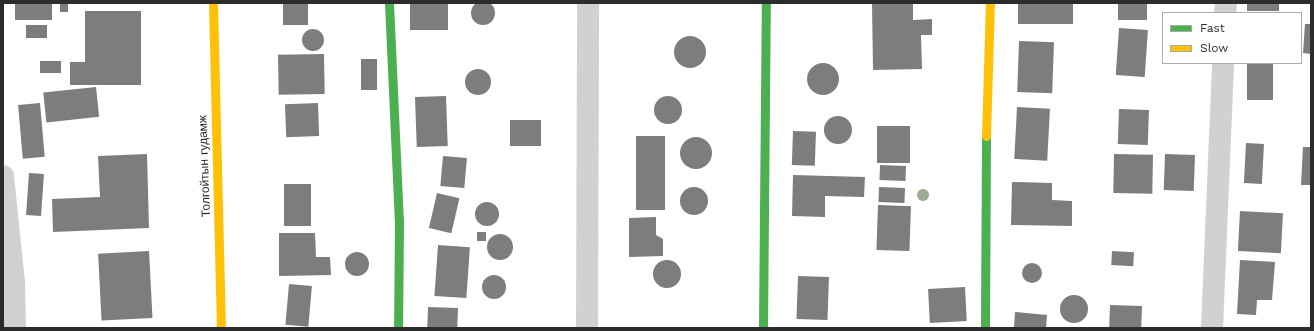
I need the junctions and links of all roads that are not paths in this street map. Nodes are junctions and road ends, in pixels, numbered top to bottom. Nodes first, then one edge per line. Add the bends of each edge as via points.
1 (213, 3) edge
2 (389, 3) edge
3 (588, 3) edge
4 (766, 3) edge
5 (990, 3) edge
6 (1223, 64) edge
7 (3, 176) edge
8 (15, 328) edge
9 (221, 328) edge
10 (398, 328) edge
11 (587, 328) edge
12 (763, 328) edge
13 (985, 328) edge
14 (1212, 328) edge

1 - 9 street, Толгойтын гудамж
2 - 10 street via 399,222
3 - 11 street
4 - 12 street
5 - 13 street via 984,221
6 - 14 street
7 - 8 street via 14,283

